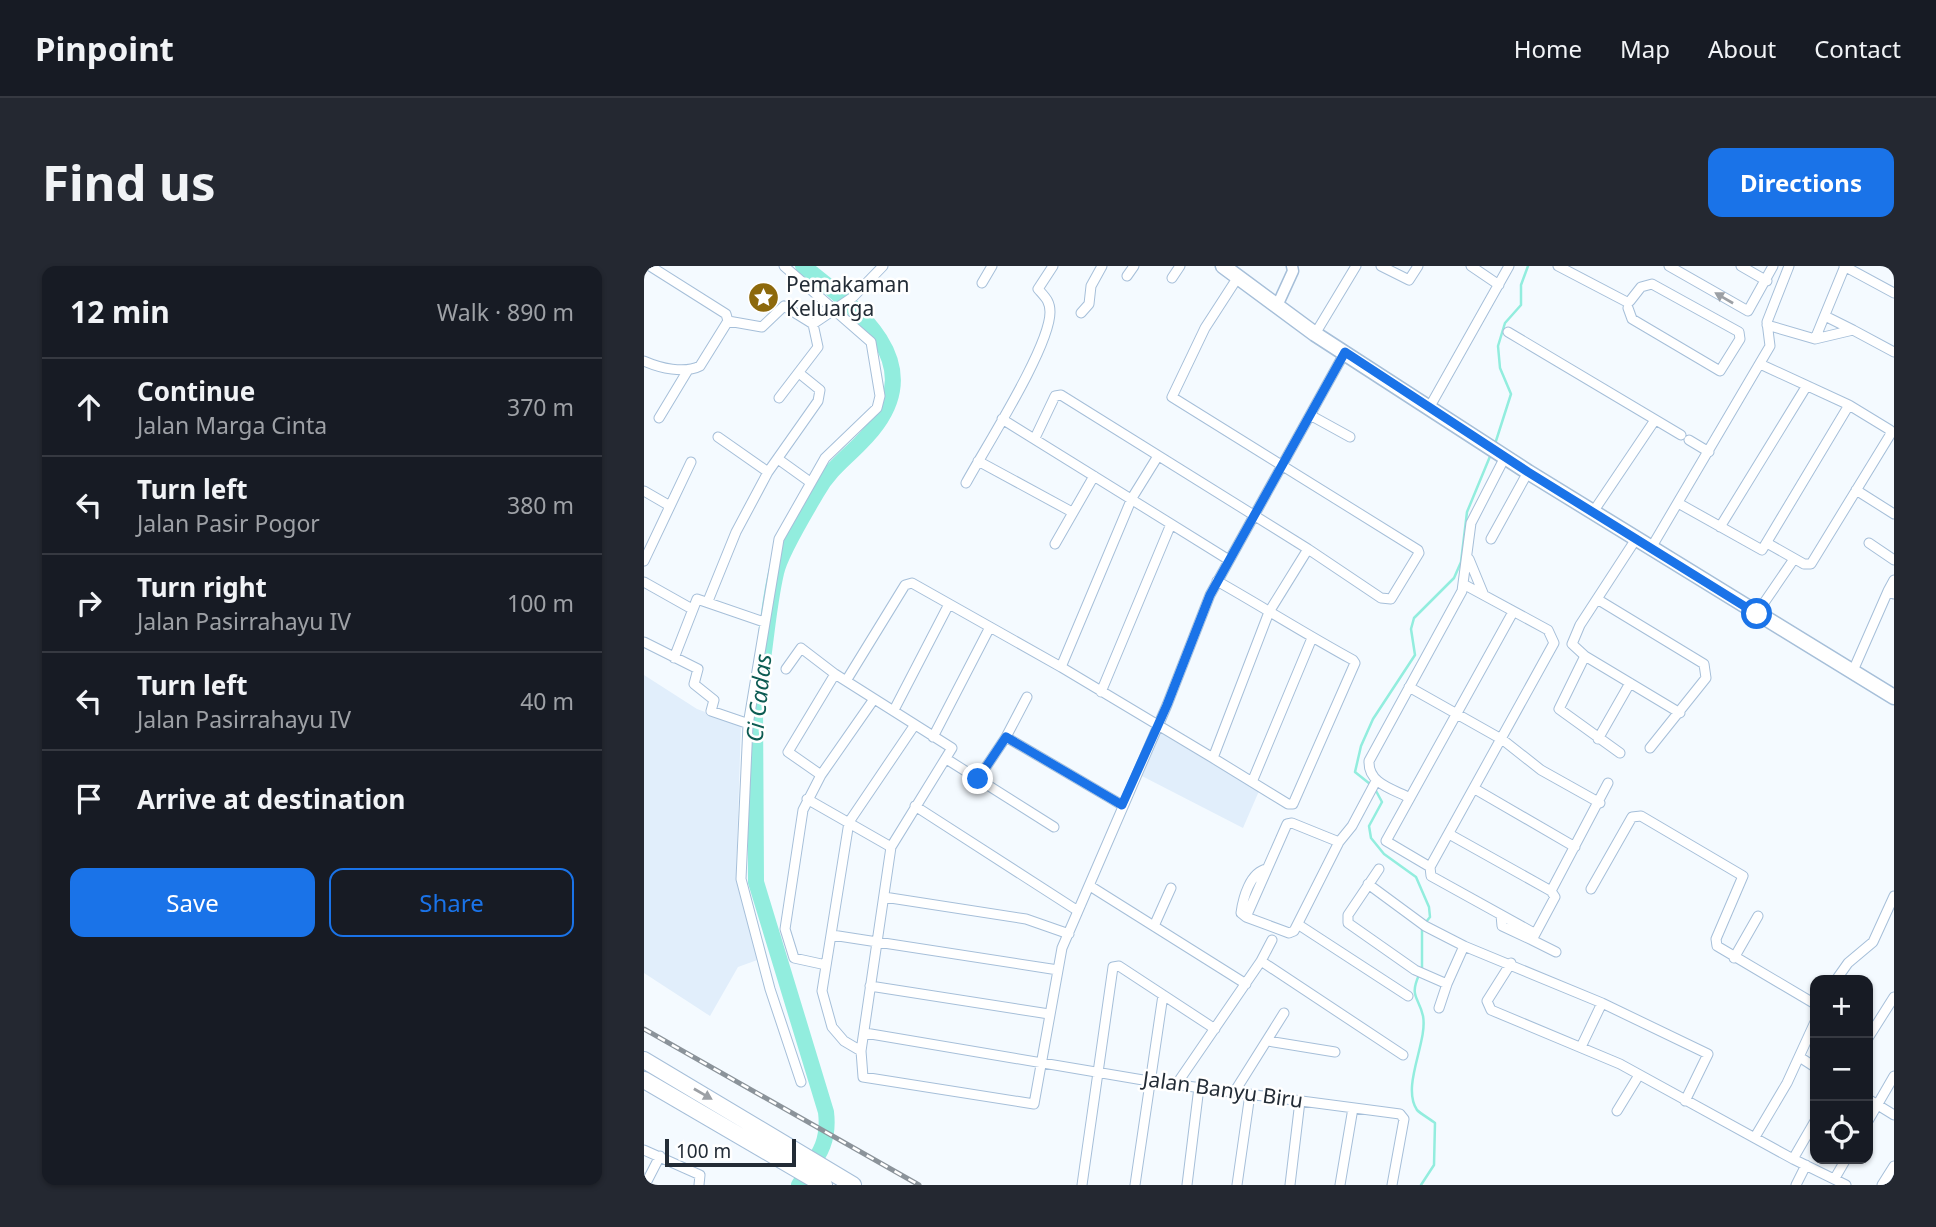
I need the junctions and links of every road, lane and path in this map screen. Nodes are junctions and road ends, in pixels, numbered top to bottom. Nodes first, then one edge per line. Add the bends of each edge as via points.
1 (650, 266) edge
2 (784, 266) edge
3 (883, 266) edge
4 (992, 266) edge
5 (1053, 266) edge
6 (1102, 266) edge
7 (1134, 266) edge
8 (1180, 266) edge
9 (1223, 266) edge
10 (1292, 266) edge
11 (1356, 266) edge
12 (1381, 266) edge
13 (1418, 266) edge
14 (1471, 266) edge
15 (1509, 266) edge
16 (1558, 266) edge
17 (1669, 266) edge
18 (1741, 266) edge
19 (1773, 266) edge
20 (1789, 266) edge
21 (1845, 266) edge
22 (1127, 276) dead end
23 (1238, 277) junction
24 (1172, 278) dead end
25 (1767, 281) junction
26 (982, 283) dead end
27 (1499, 285) junction
28 (1894, 293) edge
29 (1628, 304) junction
30 (1277, 306) junction
31 (838, 307) junction
32 (1081, 313) dead end
33 (1825, 316) junction
34 (728, 321) junction
35 (813, 324) junction
36 (1767, 325) junction
37 (1853, 330) junction
38 (1507, 332) dead end
39 (1315, 334) junction
40 (1815, 339) junction
41 (1345, 352) junction
42 (1894, 352) edge
43 (644, 361) edge
44 (1760, 364) junction
45 (688, 370) junction
46 (799, 373) junction
47 (1806, 387) junction
48 (779, 398) dead end
49 (1849, 405) junction
50 (1429, 408) junction
51 (1310, 415) junction
52 (659, 418) dead end
53 (1002, 419) junction
54 (1655, 420) junction
55 (718, 437) dead end
56 (1350, 437) dead end
57 (1035, 438) junction
58 (1497, 452) junction
59 (1709, 452) junction
60 (1158, 456) junction
61 (778, 459) junction
62 (978, 461) junction
63 (691, 462) dead end
64 (1281, 466) junction
65 (768, 471) junction
66 (1528, 472) junction
67 (1094, 476) junction
68 (810, 482) junction
69 (966, 483) dead end
70 (644, 491) edge
71 (1856, 491) junction
72 (1132, 498) junction
73 (1678, 503) junction
74 (670, 506) junction
75 (1072, 512) junction
76 (1593, 512) junction
77 (1894, 514) edge
78 (1254, 516) junction
79 (1171, 524) junction
80 (1720, 527) junction
81 (1636, 538) junction
82 (1491, 539) dead end
83 (1767, 543) junction
84 (1868, 543) dead end
85 (1055, 544) dead end
86 (1651, 548) junction
87 (1308, 549) junction
88 (1468, 557) junction
89 (1794, 559) junction
90 (1228, 560) junction
91 (1894, 560) edge
92 (644, 561) edge
93 (1894, 580) edge
94 (1217, 581) junction
95 (644, 582) edge
96 (1465, 585) junction
97 (1483, 593) junction
98 (1891, 593) edge
99 (1597, 599) junction
100 (708, 601) junction
101 (949, 604) junction
102 (692, 608) junction
103 (1269, 612) junction
104 (1513, 612) junction
105 (1757, 614) junction
106 (764, 622) junction
107 (990, 627) junction
108 (1312, 638) junction
109 (644, 642) edge
110 (1586, 656) junction
111 (674, 658) junction
112 (1061, 667) junction
113 (786, 668) dead end
114 (1852, 673) junction
115 (835, 674) junction
116 (846, 681) junction
117 (1630, 683) junction
118 (1409, 687) junction
119 (1101, 692) junction
120 (1027, 697) dead end
121 (1894, 697) edge
122 (874, 699) junction
123 (894, 710) junction
124 (1680, 713) junction
125 (1456, 716) junction
126 (749, 724) junction
127 (914, 726) junction
128 (1157, 727) junction
129 (933, 737) junction
130 (1006, 737) junction
131 (1598, 739) junction
132 (1503, 740) junction
133 (1650, 748) dead end
134 (1620, 753) dead end
135 (1213, 758) junction
136 (948, 760) junction
137 (821, 775) junction
138 (978, 779) junction
139 (1252, 782) junction
140 (1375, 783) junction
141 (1608, 783) dead end
142 (1475, 789) junction
143 (1410, 798) junction
144 (807, 799) junction
145 (1600, 803) junction
146 (1122, 805) junction
147 (915, 807) junction
148 (849, 822) junction
149 (1054, 827) dead end
150 (1449, 834) junction
151 (1339, 842) junction
152 (891, 847) junction
153 (1575, 847) junction
154 (1430, 867) junction
155 (1380, 869) dead end
156 (1368, 884) junction
157 (1090, 886) junction
158 (1171, 888) dead end
159 (1591, 889) dead end
160 (1551, 891) junction
161 (1894, 896) edge
162 (884, 897) junction
163 (1078, 911) junction
164 (1758, 916) dead end
165 (1299, 925) junction
166 (1154, 926) junction
167 (832, 934) junction
168 (1069, 934) junction
169 (1533, 937) junction
170 (877, 940) junction
171 (1272, 940) dead end
172 (1464, 946) junction
173 (1556, 952) dead end
174 (1734, 958) junction
175 (1261, 961) junction
176 (1511, 963) junction
177 (827, 965) junction
178 (1058, 970) junction
179 (1840, 975) edge
180 (1247, 984) junction
181 (1447, 984) junction
182 (870, 986) junction
183 (1163, 995) junction
184 (1408, 996) dead end
185 (1894, 997) edge
186 (1810, 1001) edge
187 (1602, 1003) junction
188 (1439, 1008) dead end
189 (1284, 1013) dead end
190 (1049, 1014) junction
191 (1215, 1029) junction
192 (1873, 1030) edge
193 (865, 1033) junction
194 (1810, 1035) edge
195 (1268, 1041) junction
196 (1581, 1047) junction
197 (861, 1051) junction
198 (1335, 1052) dead end
199 (1403, 1055) dead end
200 (1801, 1058) junction
201 (644, 1060) edge
202 (1043, 1062) junction
203 (1810, 1064) edge
204 (1098, 1073) junction
205 (1639, 1075) junction
206 (1894, 1076) edge
207 (644, 1080) edge
208 (1149, 1080) junction
209 (801, 1082) dead end
210 (1178, 1083) junction
211 (1199, 1087) junction
212 (1235, 1091) junction
213 (1250, 1094) junction
214 (1300, 1101) junction
215 (1685, 1101) junction
216 (1871, 1101) edge
217 (1877, 1105) junction
218 (1353, 1108) junction
219 (1617, 1111) dead end
220 (1873, 1112) edge
221 (1894, 1115) edge
222 (1810, 1130) edge
223 (1755, 1137) junction
224 (644, 1150) edge
225 (790, 1155) junction
226 (660, 1156) junction
227 (1793, 1159) junction
228 (1843, 1164) edge
229 (1806, 1165) junction
230 (1894, 1166) edge
231 (1835, 1178) junction
232 (824, 1179) edge
233 (645, 1185) edge
234 (699, 1185) edge
235 (853, 1185) edge
236 (1082, 1185) edge
237 (1135, 1185) edge
238 (1187, 1185) edge
239 (1237, 1185) edge
240 (1290, 1185) edge
241 (1340, 1185) edge
242 (1392, 1185) edge
243 (1796, 1185) edge
244 (1846, 1185) edge
245 (1882, 1185) edge

1 - 34 street via 726,314
2 - 31 street
3 - 31 street
4 - 26 street
5 - 53 street via 1038,289 1049,302 1046,331
6 - 32 street
7 - 22 street
8 - 24 street
9 - 23 main road
10 - 30 street
11 - 39 street
12 - 13 street via 1406,280
14 - 27 street
15 - 27 street
16 - 29 street
25 -> 17 street via 1748,311
18 - 25 street
19 - 25 street
20 - 36 street
21 - 28 street
21 - 33 street
23 - 30 main road
23 - 64 street via 1205,328 1172,396
27 - 50 street
29 - 29 street via 1641,287 1652,284 1739,332 1741,339 1720,370 1632,319
30 - 39 main road
31 - 35 street
31 - 68 street via 871,342 880,396 873,415 836,446
33 - 37 street
33 - 40 street
34 - 35 street via 762,327 784,306
34 - 45 street via 700,366
35 - 46 street via 818,347
36 - 40 street
36 - 44 street via 1771,343
37 - 40 street
37 - 42 street
38 - 54 street
39 - 41 main road
41 - 50 main road
41 - 51 street
43 - 45 street
44 - 47 street
44 - 59 street
45 - 52 street
46 - 48 street
46 - 61 street via 820,393
47 - 49 street via 1811,385
47 - 80 street
49 - 71 street via 1891,432
49 - 83 street
50 - 58 main road
51 - 56 street
51 - 64 street
53 - 57 street
53 - 62 street
54 - 59 street
54 - 76 street
55 - 65 street
57 - 60 street via 1059,395
57 - 67 street
58 - 66 main road
58 - 88 street via 1471,523
59 - 73 street
60 - 72 street
60 - 78 street
61 - 65 street
61 - 68 street
62 - 69 street
62 - 75 street
63 - 74 street
64 - 78 street
64 - 87 street via 1419,553 1391,599 1381,598
65 - 100 street
66 - 76 main road
66 - 82 street
67 - 72 street
67 - 75 street
68 - 106 street via 779,539
70 - 74 street
71 - 77 street
71 - 89 street via 1811,564
72 - 79 street
72 - 112 street
73 - 80 street
73 - 86 street
74 - 92 street
75 - 85 street
76 - 81 main road
78 - 87 street
78 - 90 street
79 - 90 street
79 - 119 street
80 - 83 street via 1760,550
81 - 86 main road
81 - 99 street
83 - 89 street
84 - 91 street
86 - 105 main road
87 - 103 street
88 - 96 street
88 - 97 street
89 - 105 street
90 - 94 street
93 - 98 street
94 - 103 street
94 - 128 street
95 - 102 street
96 - 97 street
96 - 118 street
97 - 104 street
98 - 114 street
99 - 110 street via 1572,644
99 - 124 street via 1704,664 1706,678
100 - 102 street via 697,599
100 - 106 street
101 - 107 street
101 - 116 street via 920,586 905,584
101 - 123 street
102 - 111 street
103 - 108 street
103 - 135 street
104 - 125 street
104 - 132 street via 1548,630 1554,643
105 - 114 main road
106 - 126 street
107 - 112 street
107 - 129 street
108 - 139 street
108 - 139 street via 1353,660 1355,666 1295,802 1288,804
109 - 111 street
110 - 117 street
110 - 131 street via 1559,709
111 - 126 street via 700,671 694,684 714,700 711,711
112 - 119 street
113 - 115 street via 801,648
114 - 121 main road
115 - 116 street
115 - 137 street via 788,752
116 - 122 street
117 - 124 street
117 - 131 street
118 - 125 street
118 - 140 street via 1368,761
119 - 128 street
120 - 130 street
122 - 123 street
122 - 137 street
123 - 127 street
124 - 133 street
125 - 132 street
125 - 143 street
126 - 209 street via 741,879
127 - 129 street
127 - 148 street
128 - 135 street
128 - 146 street
129 - 136 street via 951,747
130 - 138 street
130 - 146 street
131 - 134 street
132 - 142 street
132 - 145 street via 1548,774
135 - 139 street
136 - 138 street
136 - 147 street
137 - 144 street
138 - 149 street
140 - 143 street
140 - 151 street
141 - 145 street
142 - 150 street
142 - 153 street
143 - 154 street via 1386,843
144 - 148 street
144 - 177 street via 786,936 794,958
145 - 153 street
146 - 157 street
147 - 152 street
147 - 163 street
148 - 152 street
148 - 167 street
150 - 154 street
150 - 160 street
151 - 165 street
151 - 165 street via 1290,822 1246,918 1289,933
152 - 162 street
153 - 160 street
154 - 169 street via 1433,878
155 - 156 street
156 - 172 street via 1421,923
156 - 181 street via 1348,915 1348,923 1415,970
157 - 163 street
157 - 166 street
158 - 166 street
159 - 174 street via 1632,817 1642,816 1743,876 1716,942
160 - 169 street via 1555,897
161 - 179 street via 1873,942
162 - 168 street via 1026,919
162 - 170 street
163 - 168 street
164 - 174 street
165 - 184 street
166 - 180 street
167 - 170 street
167 - 177 street
168 - 178 street
169 - 173 street
170 - 178 street
170 - 182 street
171 - 175 street
172 - 176 street
172 - 181 street
174 - 186 street
175 - 180 street
175 - 199 street
176 - 187 street
176 - 196 street via 1487,1007
177 - 197 street via 822,991 828,1019 844,1041
178 - 190 street
180 - 191 street
181 - 188 street
182 - 190 street
182 - 193 street
183 - 191 street
183 - 204 street via 1115,966
183 - 208 street
185 - 192 street
187 - 196 street
187 - 215 street via 1709,1055
189 - 195 street
190 - 202 street
191 - 210 street
193 - 197 street
193 - 202 street, Jalan Banyu Biru
194 - 200 street
195 - 198 street
195 - 212 street
196 - 205 street
197 - 202 street via 866,1079 1032,1105 1038,1098
200 - 203 street
200 - 223 street
201 -> 225 highway
202 - 204 street, Jalan Banyu Biru
204 - 208 street, Jalan Banyu Biru
204 - 236 street
205 - 215 street
205 - 219 street
206 - 217 street
207 - 225 highway
208 - 210 street, Jalan Banyu Biru
208 - 237 street
210 - 211 street, Jalan Banyu Biru
211 - 212 street, Jalan Banyu Biru
211 - 238 street
212 - 213 street, Jalan Banyu Biru
213 - 214 street, Jalan Banyu Biru
213 - 239 street
214 - 218 street, Jalan Banyu Biru
214 - 240 street
215 - 223 street
216 - 217 street
217 - 220 street
217 - 221 street
218 - 241 street
218 - 242 street, Jalan Banyu Biru via 1403,1116
222 - 227 street
223 - 227 street
224 - 226 street
225 - 232 highway
226 - 233 street
226 - 234 street via 700,1175
227 - 229 street
228 - 231 street
229 - 231 street
229 - 243 street
230 - 245 street
231 - 244 street
232 - 235 highway

